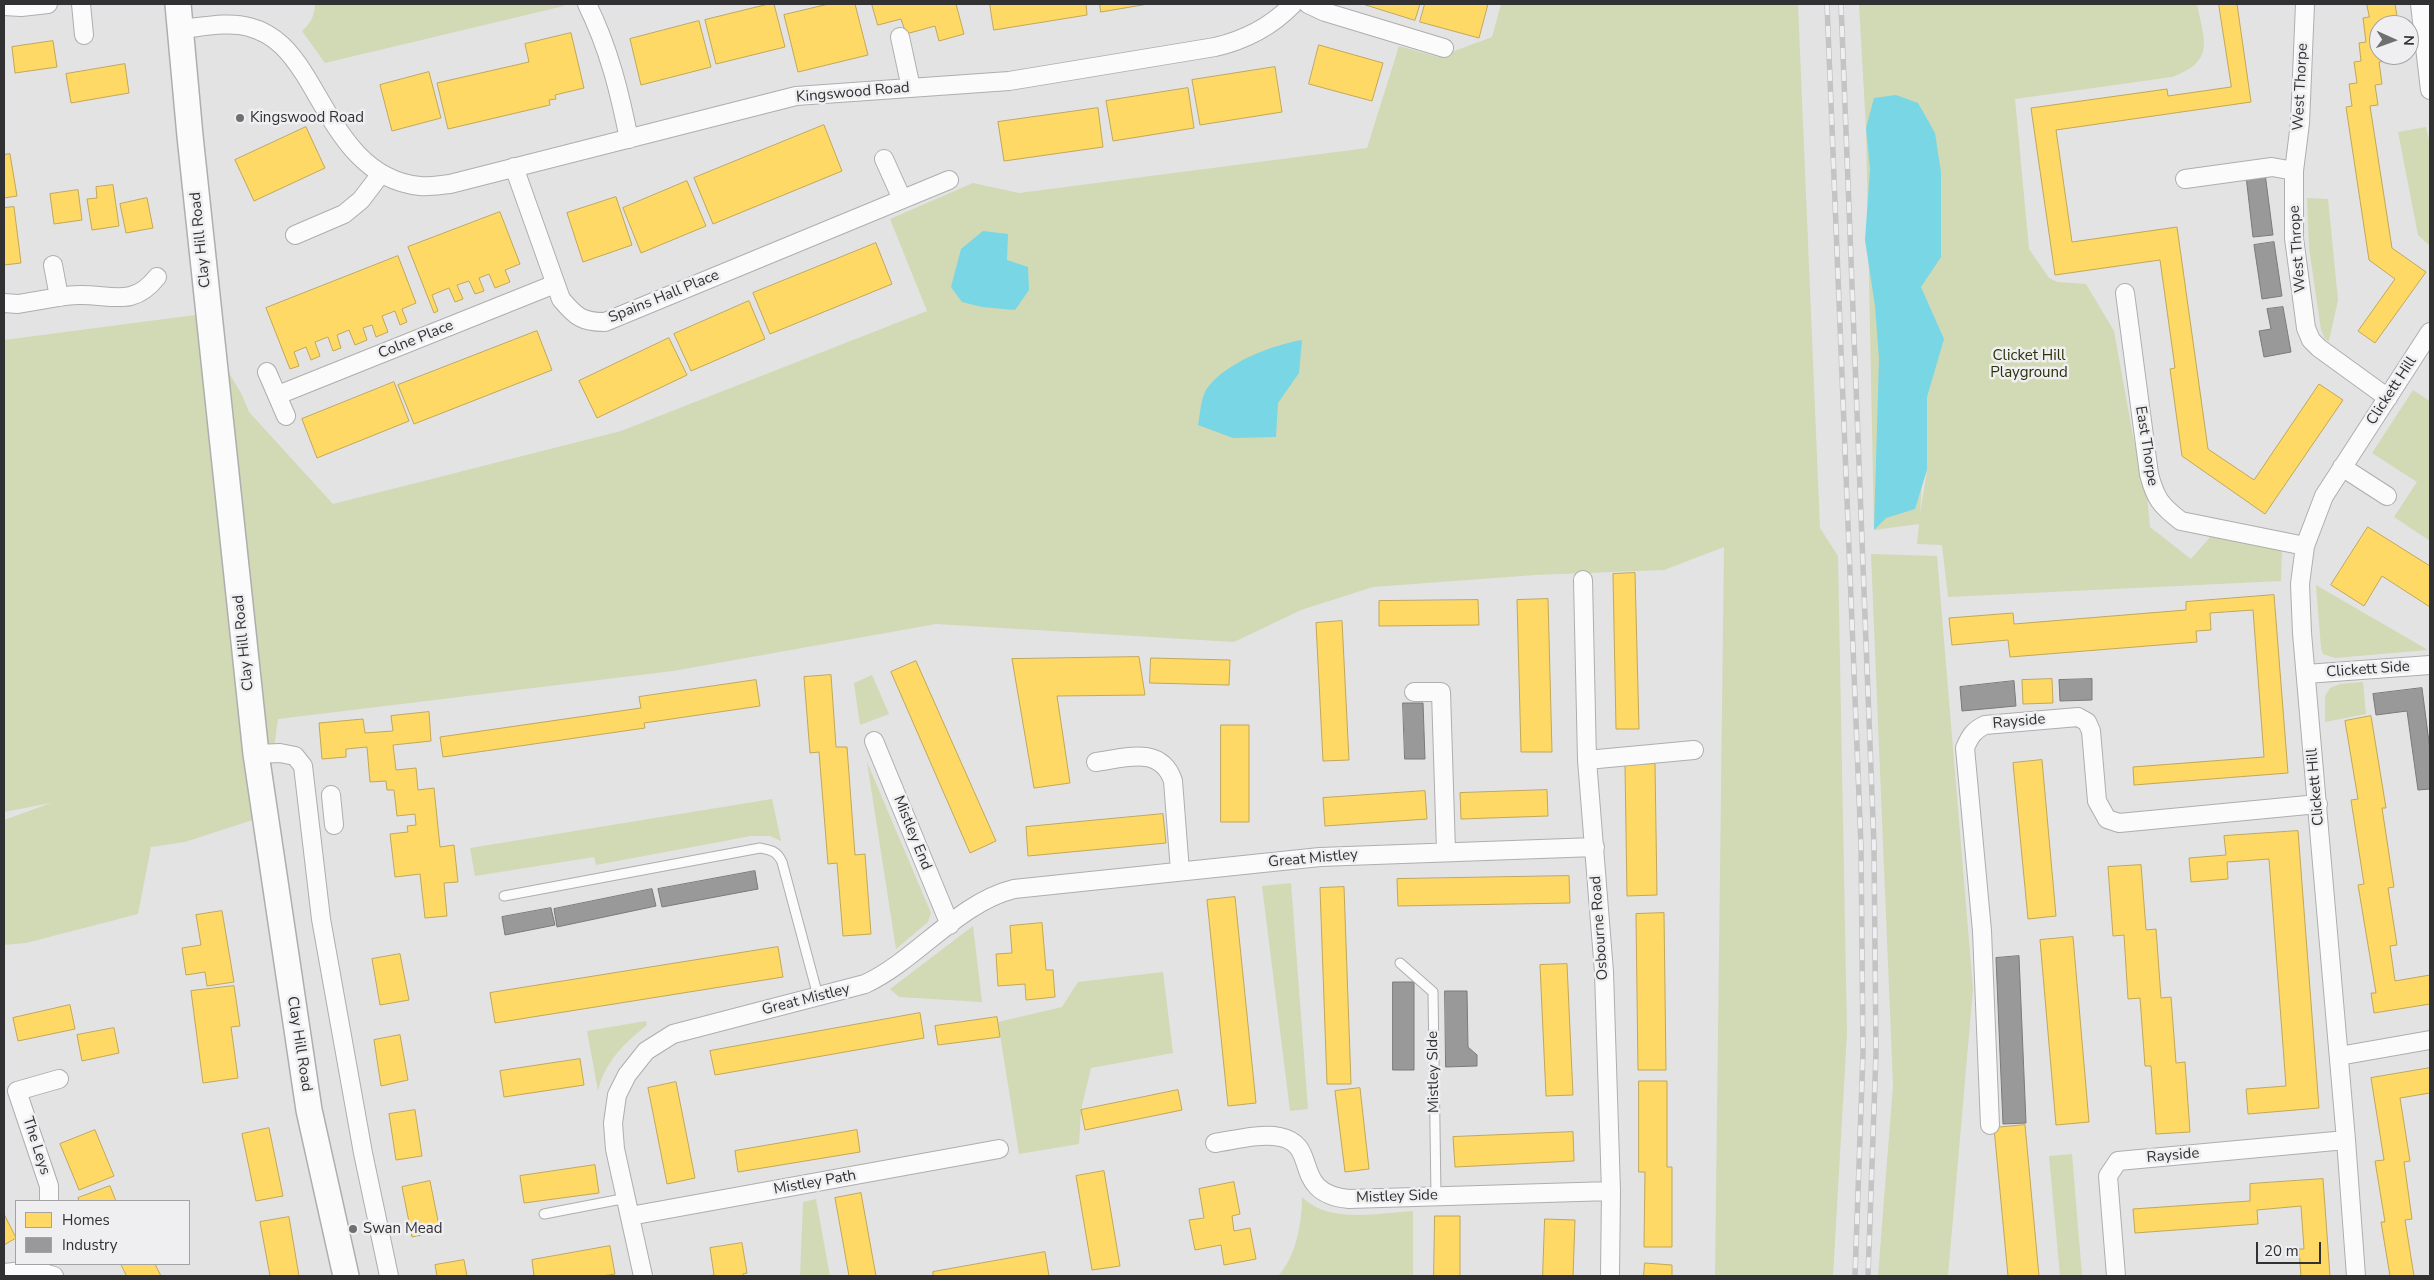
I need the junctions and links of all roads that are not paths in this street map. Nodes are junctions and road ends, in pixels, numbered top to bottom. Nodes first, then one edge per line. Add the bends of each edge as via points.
1 (48, 4) edge
2 (81, 4) edge
3 (178, 4) edge
4 (587, 4) edge
5 (1292, 4) edge
6 (1308, 4) edge
7 (2305, 4) edge
8 (2420, 4) edge
9 (4, 6) edge
10 (181, 29) junction
11 (84, 35) dead end
12 (900, 36) dead end
13 (1444, 48) dead end
14 (911, 88) junction
15 (2430, 90) edge
16 (629, 139) junction
17 (884, 158) dead end
18 (514, 167) junction
19 (2294, 171) junction
20 (380, 175) junction
21 (2185, 179) dead end
22 (949, 180) dead end
23 (902, 199) junction
24 (295, 235) dead end
25 (53, 266) dead end
26 (157, 277) dead end
27 (555, 284) junction
28 (2124, 293) dead end
29 (59, 297) junction
30 (4, 303) edge
31 (2430, 332) edge
32 (268, 372) dead end
33 (278, 395) junction
34 (2388, 398) junction
35 (286, 416) dead end
36 (2342, 467) junction
37 (2387, 496) dead end
38 (2305, 546) junction
39 (1583, 580) dead end
40 (2430, 665) edge
41 (2306, 674) junction
42 (1414, 692) dead end
43 (874, 741) dead end
44 (1694, 750) dead end
45 (256, 754) junction
46 (1587, 760) junction
47 (1096, 762) dead end
48 (2318, 804) junction
49 (333, 810) dead end
50 (309, 813) junction
51 (1595, 847) junction
52 (1446, 852) junction
53 (1180, 872) junction
54 (504, 896) dead end
55 (950, 925) junction
56 (1400, 963) dead end
57 (818, 996) junction
58 (2430, 1040) edge
59 (2339, 1056) junction
60 (59, 1079) dead end
61 (10, 1093) edge
62 (1990, 1125) dead end
63 (2346, 1140) junction
64 (1215, 1143) dead end
65 (999, 1149) dead end
66 (1611, 1191) junction
67 (1436, 1196) junction
68 (627, 1198) junction
69 (49, 1200) edge
70 (544, 1214) dead end
71 (630, 1216) junction
72 (47, 1271) edge
73 (4, 1273) edge
74 (346, 1276) edge
75 (389, 1276) edge
76 (643, 1276) edge
77 (1610, 1276) edge
78 (2116, 1276) edge
79 (2356, 1276) edge

1 - 9 street
2 - 11 street
3 - 10 street, Clay Hill Road
4 - 16 street via 616,74
5 - 14 street, Kingswood Road via 1283,15 1261,30 1215,47 1009,81
6 - 13 street
7 - 19 street, West Thorpe via 2300,122
8 - 15 street
10 - 20 street, Kingswood Road via 248,26 284,45 348,145
10 - 45 street, Clay Hill Road
12 - 14 street
14 - 16 street, Kingswood Road via 796,96
16 - 18 street, Kingswood Road
17 - 23 street
18 - 20 street, Kingswood Road via 450,184 421,186
18 - 27 street, Spains Hall Place
19 - 21 street via 2272,167
19 - 34 street, West Thrope via 2294,238 2306,328 2319,348
20 - 24 street via 361,200 344,214
22 - 23 street, Spains Hall Place
23 - 27 street, Spains Hall Place via 605,322 588,322 574,314 561,299
25 - 29 street
26 - 29 street via 137,295
27 - 33 street, Colne Place
28 - 38 street, East Thorpe via 2148,474 2154,494 2165,509 2181,521
29 - 30 street via 18,304
31 - 34 street, Clickett Hill
32 - 33 street
33 - 35 street
34 - 36 street, Clickett Hill
36 - 37 street
36 - 38 street, Clickett Hill via 2324,496
38 - 41 street, Clickett Hill via 2300,584
39 - 46 street, Osbourne Road
40 - 41 street, Clickett Side
41 - 48 street, Clickett Hill
42 - 52 street via 1441,692
43 - 55 street, Mistley End
44 - 46 street
45 - 50 street via 294,756 303,766
45 - 74 street, Clay Hill Road via 309,1110
46 - 51 street, Osbourne Road
47 - 53 street via 1150,757 1162,762 1169,770 1173,782
48 - 59 street, Clickett Hill
48 - 62 street, Rayside via 2119,823 2107,819 2097,800 2091,731 2087,722 2078,717 1986,725 1977,729 1965,748 1982,931
49 - 50 street
50 - 75 street via 321,920
51 - 52 street, Great Mistley
51 - 66 street, Osbourne Road via 1604,972
52 - 53 street, Great Mistley via 1320,858
53 - 55 street, Great Mistley via 1014,889 983,900
54 - 57 lane via 760,848 771,850 782,862
55 - 57 street, Great Mistley via 886,974 850,990
56 - 67 lane, Mistley SIde via 1433,992
57 - 68 street, Great Mistley via 673,1034 646,1051 627,1074 617,1095 613,1123 615,1149
58 - 59 street
59 - 63 street, Clickett Hill
60 - 61 street, The Leys
61 - 69 street, The Leys via 49,1186
63 - 78 street, Rayside via 2118,1161 2108,1176
63 - 79 street, Clickett Hill
64 - 67 street, Mistley Side via 1265,1136 1291,1141 1300,1149 1314,1184 1321,1192 1334,1197
65 - 71 street, Mistley Path
66 - 67 street, Mistley Side
66 - 77 street, Osbourne Road
68 - 70 lane
68 - 71 street, Great Mistley
71 - 76 street, Great Mistley
72 - 73 street

